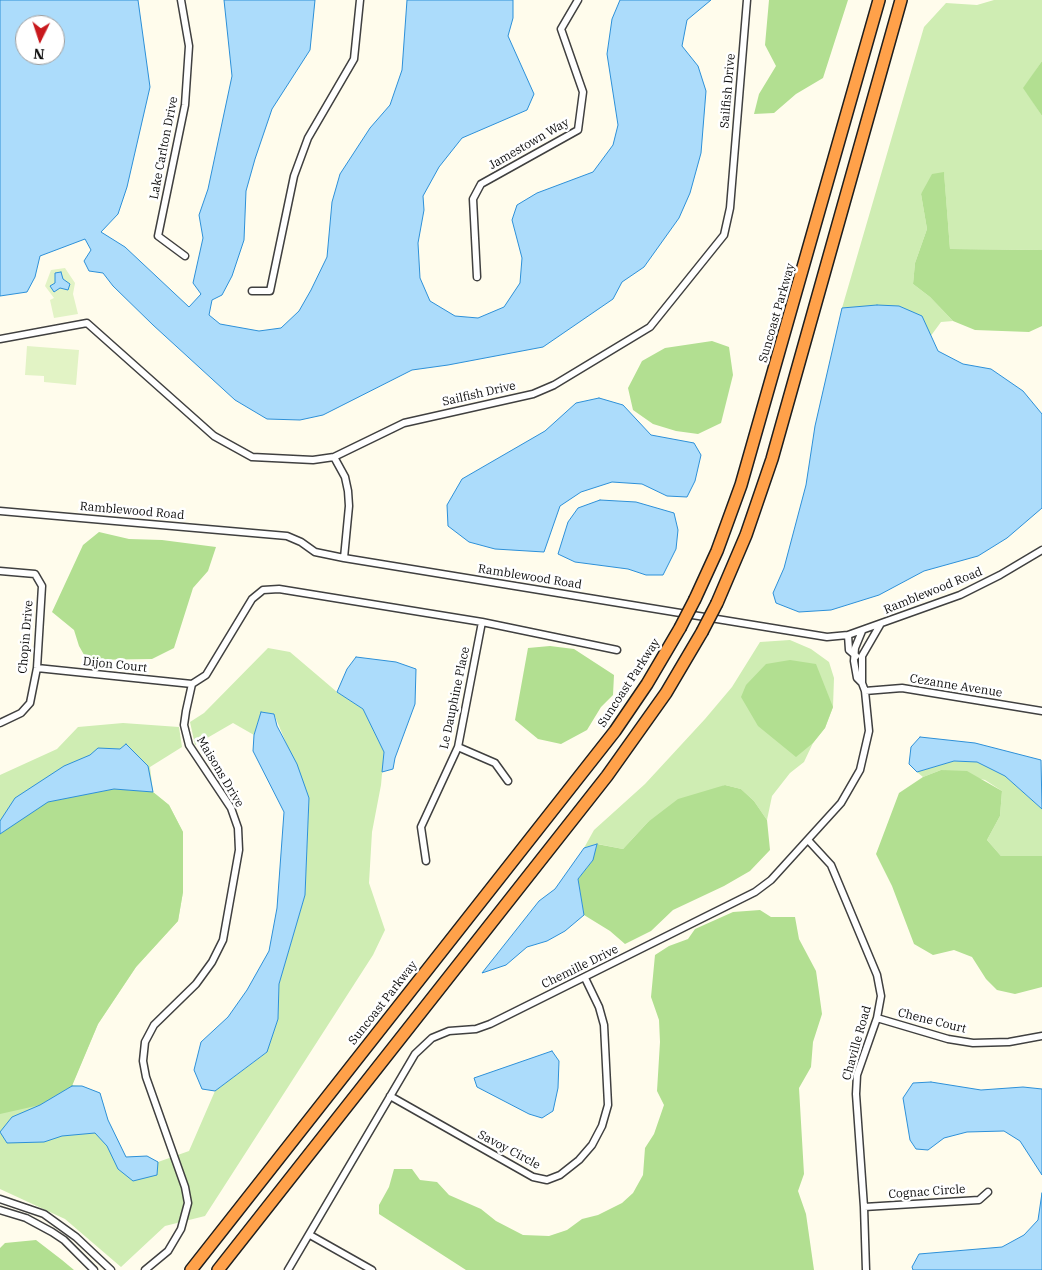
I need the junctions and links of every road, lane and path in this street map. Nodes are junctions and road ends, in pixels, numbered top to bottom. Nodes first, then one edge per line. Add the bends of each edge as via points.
1 (181, 0) edge
2 (360, 0) edge
3 (578, 0) edge
4 (747, 0) edge
5 (879, 0) edge
6 (901, 0) edge
7 (185, 256) dead end
8 (477, 277) dead end
9 (252, 291) dead end
10 (0, 339) edge
11 (334, 457) junction
12 (0, 511) edge
13 (1042, 550) edge
14 (344, 558) junction
15 (0, 571) edge
16 (482, 622) junction
17 (880, 624) junction
18 (862, 631) junction
19 (848, 635) junction
20 (617, 650) dead end
21 (854, 656) junction
22 (862, 656) junction
23 (37, 668) junction
24 (862, 683) junction
25 (192, 684) junction
26 (865, 692) junction
27 (1042, 711) edge
28 (0, 723) edge
29 (458, 747) junction
30 (508, 782) dead end
31 (808, 840) junction
32 (426, 861) dead end
33 (585, 978) junction
34 (877, 1018) junction
35 (1042, 1036) edge
36 (390, 1096) junction
37 (988, 1192) dead end
38 (0, 1199) edge
39 (864, 1207) junction
40 (0, 1210) edge
41 (310, 1235) junction
42 (94, 1270) edge
43 (110, 1270) edge
44 (144, 1270) edge
45 (191, 1270) edge
46 (218, 1270) edge
47 (288, 1270) edge
48 (372, 1270) edge
49 (866, 1270) edge

1 - 7 street, Lake Carlton Drive via 188,46 185,105 158,236
2 - 9 street via 354,59 308,138 294,176 270,291
3 - 8 street, Jamestown Way via 561,29 582,92 578,130 481,184 473,199
4 - 11 street, Sailfish Drive via 730,208 724,235 650,327 554,385 533,394 404,423
5 - 45 highway, Suncoast Parkway, bridge via 741,485 717,551 680,628 647,684 597,754
6 - 46 highway, bridge via 772,459 746,535 702,632 666,693 607,776
10 - 11 street, Sailfish Drive via 87,322 214,436 252,457 313,460
11 - 14 street via 345,477 348,491
12 - 14 street, Ramblewood Road via 288,536 315,552
13 - 17 street, Ramblewood Road via 960,595
14 - 19 street, Ramblewood Road via 828,637
15 - 23 street, Chopin Drive via 35,574 42,586
16 - 20 street
16 - 25 street via 279,589 263,590 252,599 206,675
16 - 29 street, Le Dauphine Place
17 - 18 street, Ramblewood Road
17 - 22 street, Chemille Drive
18 - 19 street, Ramblewood Road
18 - 21 street, Chemille Drive
19 - 21 street, Chemille Drive via 849,650
21 - 22 street
21 - 24 street, Chemille Drive via 857,678
22 - 24 street, Chemille Drive
23 - 25 street, Dijon Court
23 - 28 street, Chopin Drive via 30,703 21,713
24 - 26 street, Chemille Drive
25 - 44 street, Maisons Drive via 184,725 188,745 231,808 238,828 239,850 223,940 196,984 154,1025 145,1042 143,1061 146,1077 188,1203 181,1229 168,1251
26 - 27 street, Cezanne Avenue via 902,688
26 - 31 street, Chemille Drive via 868,731 860,770 841,803
29 - 30 street via 495,763
29 - 32 street, Le Dauphine Place via 421,827
31 - 33 street, Chemille Drive via 756,892
31 - 34 street, Chaville Road via 831,865 877,975 881,996
33 - 36 street, Chemille Drive via 490,1024 449,1031 432,1038 415,1054
33 - 36 street, Savoy Circle via 604,1025 608,1105 592,1145 560,1176 546,1180 533,1177
34 - 35 street, Chene Court via 948,1039 974,1043 1009,1042
34 - 39 street, Chaville Road via 857,1075
36 - 41 street, Chemille Drive
37 - 39 street, Cognac Circle via 980,1200
38 - 43 street via 25,1206 53,1220
39 - 49 street, Chaville Road
40 - 42 street via 26,1218 52,1232
41 - 47 street, Chemille Drive
41 - 48 street

